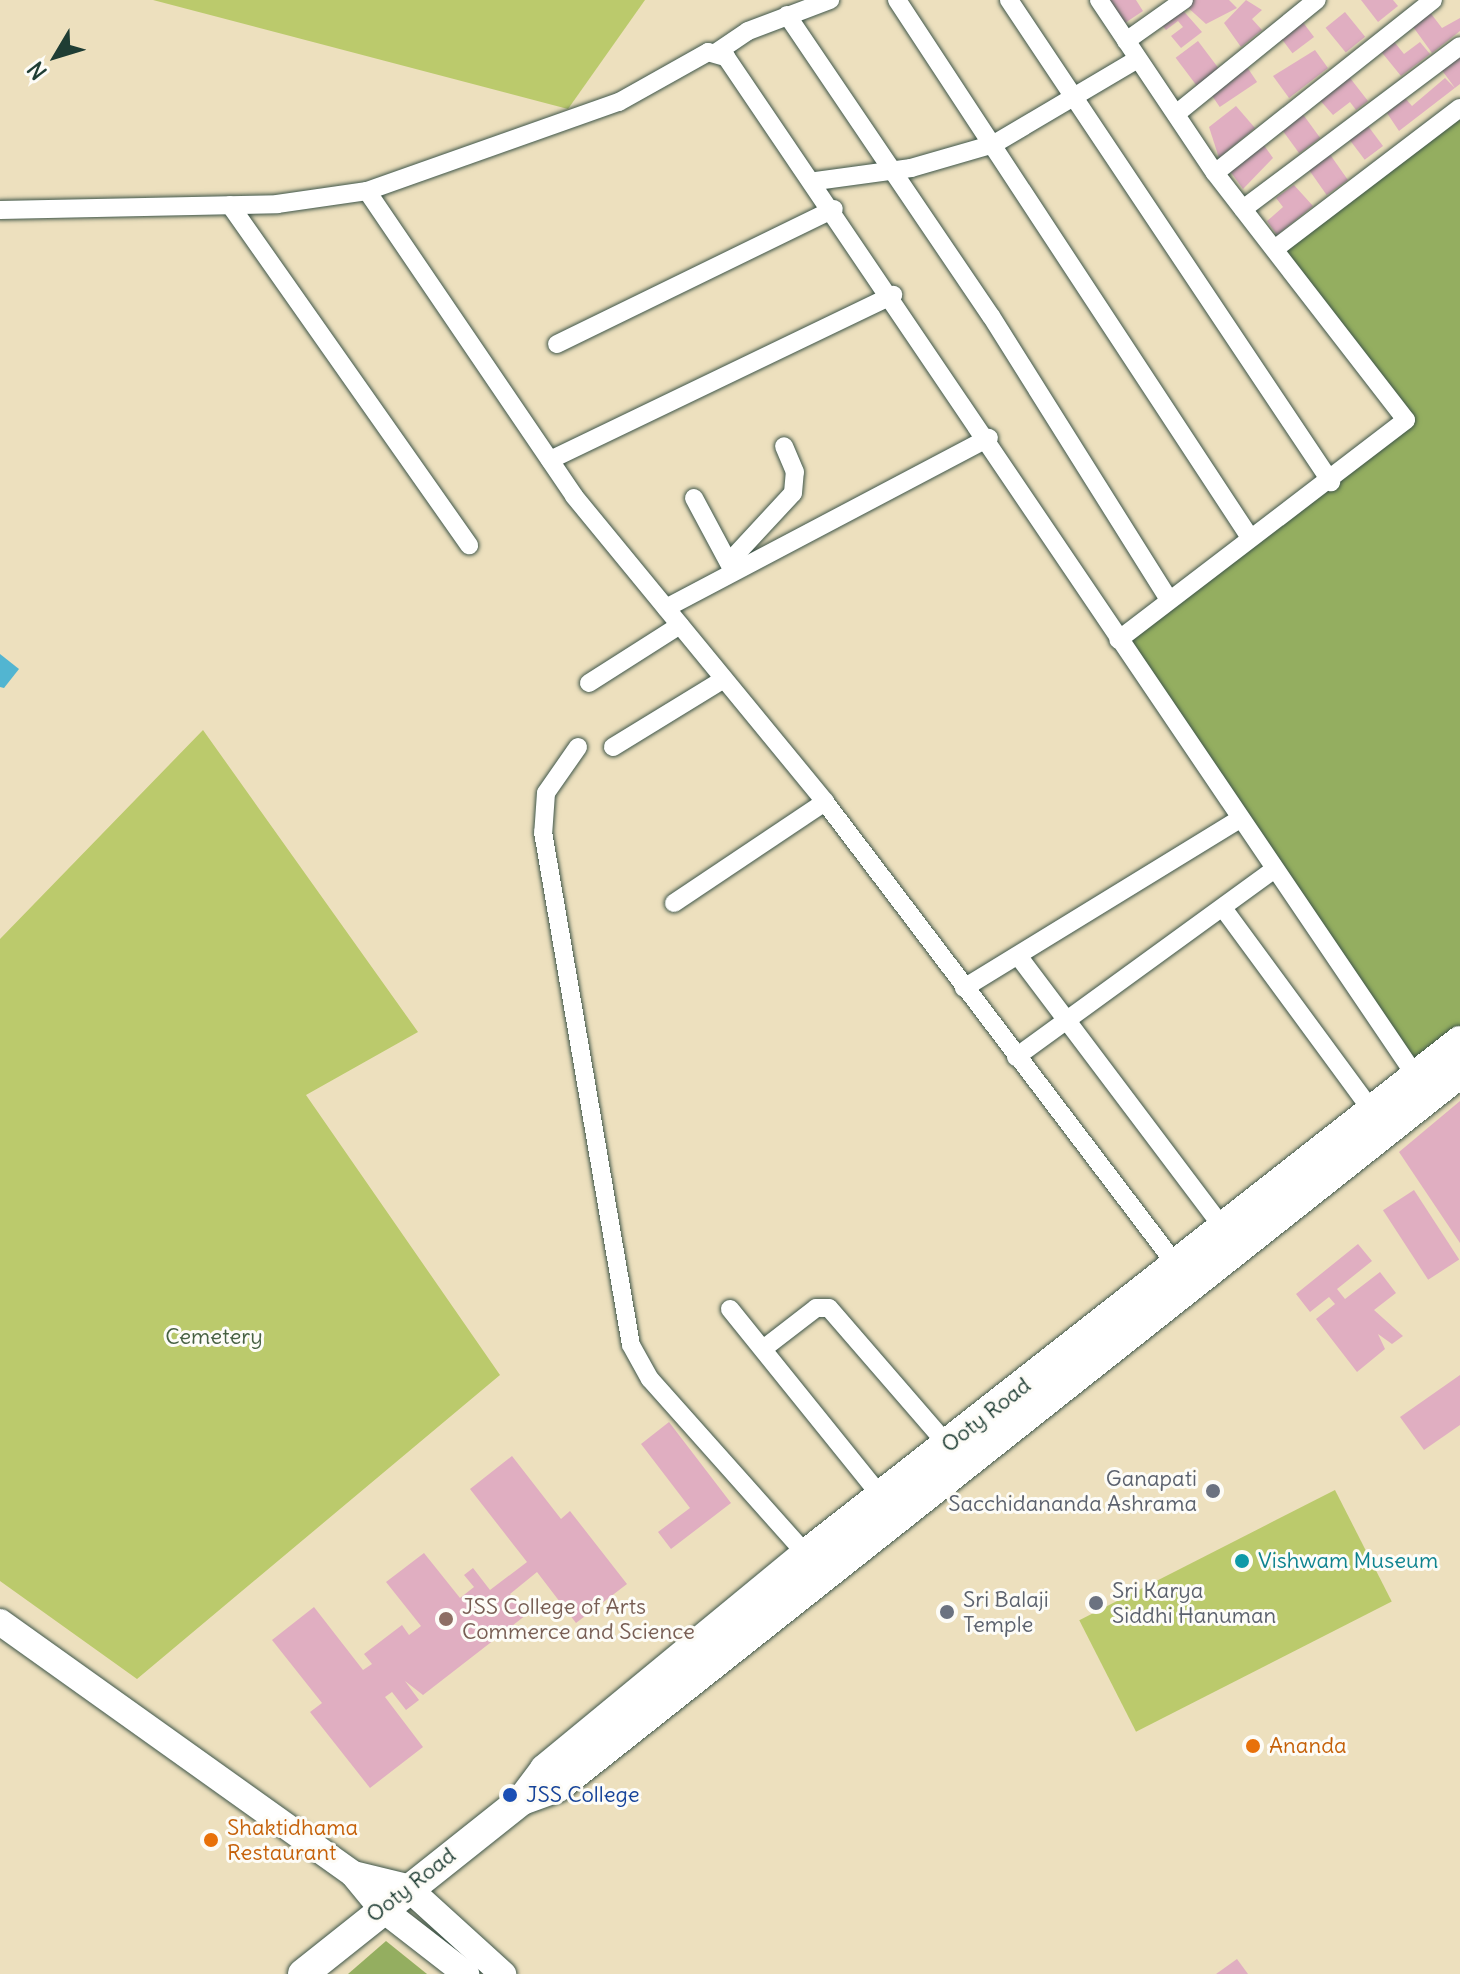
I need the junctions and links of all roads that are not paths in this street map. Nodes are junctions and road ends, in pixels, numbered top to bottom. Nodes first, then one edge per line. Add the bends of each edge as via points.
1 (830, 0) edge
2 (897, 0) edge
3 (1009, 0) edge
4 (1099, 0) edge
5 (1184, 0) edge
6 (1317, 0) edge
7 (1433, 0) edge
8 (787, 15) junction
9 (1126, 41) junction
10 (1460, 46) edge
11 (717, 52) junction
12 (1138, 59) junction
13 (1072, 101) junction
14 (1460, 108) edge
15 (1176, 114) junction
16 (994, 144) junction
17 (892, 170) junction
18 (1215, 173) junction
19 (816, 181) junction
20 (367, 191) junction
21 (230, 205) junction
22 (834, 209) junction
23 (1243, 209) junction
24 (0, 210) edge
25 (1276, 248) junction
26 (893, 295) junction
27 (557, 344) dead end
28 (989, 438) junction
29 (784, 446) dead end
30 (550, 460) junction
31 (1331, 482) junction
32 (694, 498) dead end
33 (1249, 536) junction
34 (469, 545) dead end
35 (732, 569) junction
36 (1168, 598) junction
37 (666, 608) junction
38 (680, 625) junction
39 (1118, 640) junction
40 (724, 679) junction
41 (589, 683) dead end
42 (578, 747) dead end
43 (613, 747) dead end
44 (825, 802) junction
45 (1238, 820) junction
46 (1272, 871) junction
47 (674, 903) dead end
48 (1223, 908) junction
49 (1019, 957) junction
50 (964, 988) junction
51 (1064, 1021) junction
52 (1460, 1041) edge
53 (1016, 1057) junction
54 (1460, 1073) edge
55 (1422, 1087) junction
56 (1372, 1111) junction
57 (1224, 1229) junction
58 (1177, 1266) junction
59 (730, 1309) dead end
60 (763, 1349) junction
61 (947, 1444) junction
62 (881, 1496) junction
63 (806, 1554) junction
64 (0, 1622) edge
65 (522, 1800) junction
66 (353, 1874) junction
67 (407, 1887) junction
68 (381, 1908) junction
69 (303, 1974) edge
70 (466, 1974) edge
71 (503, 1974) edge

1 - 8 street
2 - 16 street
3 - 13 street
4 - 9 street
5 - 9 street
6 - 15 street
7 - 18 street
8 - 11 street
8 - 17 street
9 - 12 street
10 - 23 street
11 - 19 street via 734,64
11 - 20 street via 619,102
12 - 13 street
12 - 15 street
13 - 16 street
13 - 31 street
14 - 25 street
15 - 18 street
16 - 17 street
16 - 33 street
17 - 19 street
17 - 36 street
18 - 23 street
19 - 22 street
20 - 21 street
20 - 30 street
21 - 24 street
21 - 34 street
22 - 26 street
22 - 27 street
23 - 25 street
25 - 31 street via 1406,420
26 - 28 street
26 - 30 street
28 - 35 street
28 - 39 street
29 - 35 street via 795,472 793,493
30 - 37 street
31 - 33 street
32 - 35 street
33 - 36 street
35 - 37 street
36 - 39 street
37 - 38 street
38 - 40 street
38 - 41 street
39 - 45 street
40 - 43 street
40 - 44 street
42 - 63 street via 546,793 543,832 631,1345 650,1379
44 - 47 street
44 - 50 street
45 - 46 street
45 - 49 street
46 - 48 street
46 - 55 street
48 - 51 street
48 - 56 street
49 - 50 street
49 - 51 street
50 - 53 street
51 - 53 street
51 - 57 street
52 - 55 main road, Ooty Road
53 - 58 street
54 - 55 main road, Ooty Road
55 - 56 main road, Ooty Road
55 - 65 main road, Ooty Road via 558,1787
56 - 57 main road, Ooty Road
57 - 58 main road, Ooty Road
58 - 61 main road, Ooty Road
59 - 60 street
60 - 61 street via 816,1308 829,1308
60 - 62 street
61 - 62 main road, Ooty Road
62 - 63 main road, Ooty Road
63 - 65 main road, Ooty Road via 545,1769
64 - 66 street
65 - 67 main road, Ooty Road
66 - 67 street
66 - 68 street
67 - 68 main road, Ooty Road
67 - 71 street
68 - 69 main road, Ooty Road
68 - 70 street

